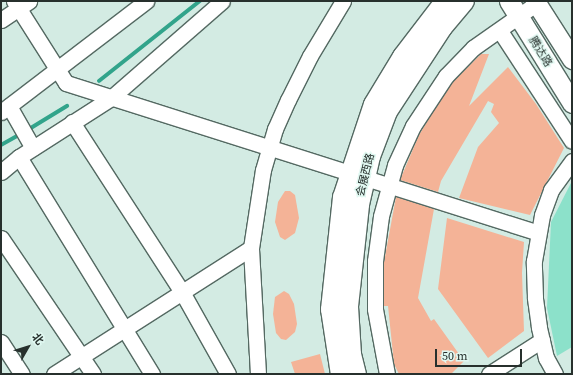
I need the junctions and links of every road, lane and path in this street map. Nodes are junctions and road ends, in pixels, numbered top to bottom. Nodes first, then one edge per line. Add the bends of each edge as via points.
1 (146, 1) edge
2 (222, 1) edge
3 (343, 1) edge
4 (444, 1) edge
5 (464, 1) edge
6 (536, 2) edge
7 (21, 3) edge
8 (514, 9) edge
9 (1, 20) edge
10 (500, 31) junction
11 (572, 59) edge
12 (56, 68) junction
13 (111, 98) junction
14 (572, 103) edge
15 (5, 109) edge
16 (72, 122) junction
17 (27, 137) junction
18 (572, 140) edge
19 (270, 148) junction
20 (20, 157) junction
21 (572, 162) edge
22 (1, 172) edge
23 (357, 176) junction
24 (389, 186) junction
25 (538, 233) junction
26 (1, 238) edge
27 (251, 248) junction
28 (182, 292) junction
29 (125, 328) junction
30 (542, 340) junction
31 (1, 342) edge
32 (82, 356) junction
33 (22, 374) edge
34 (54, 374) edge
35 (93, 374) edge
36 (152, 374) edge
37 (228, 374) edge
38 (258, 374) edge
39 (340, 374) edge
40 (356, 374) edge
41 (387, 374) edge
42 (488, 374) edge
43 (555, 374) edge

1 - 12 street
2 - 13 street
3 - 19 street via 310,56 288,100
4 - 23 main road, 会展西路 via 402,56 373,104
5 - 23 main road, 会展西路 via 442,28 386,111
6 - 8 street
6 - 11 main road
7 - 9 street
7 - 12 street
8 - 10 street
8 - 14 main road, 腾达路
10 - 18 street
10 - 24 street via 473,48 446,76 413,126
12 - 13 street via 66,83
12 - 15 street
13 - 16 street
13 - 19 street
15 - 17 street
16 - 17 street
16 - 28 street
17 - 20 street
19 - 23 street
19 - 27 street via 263,170
20 - 22 street
20 - 29 street
21 - 25 street via 551,190
23 - 24 street
23 - 39 main road, 会展西路 via 342,197 330,309
23 - 40 main road, 会展西路 via 359,204 348,306 351,354
24 - 25 street
24 - 41 street via 381,216 375,261 375,310
25 - 30 street via 534,261 534,297
26 - 32 street
27 - 28 street
27 - 38 street
28 - 29 street
28 - 37 street
29 - 32 street
29 - 36 street
30 - 42 street
30 - 43 street via 546,358
31 - 33 street
32 - 34 street
32 - 35 street

